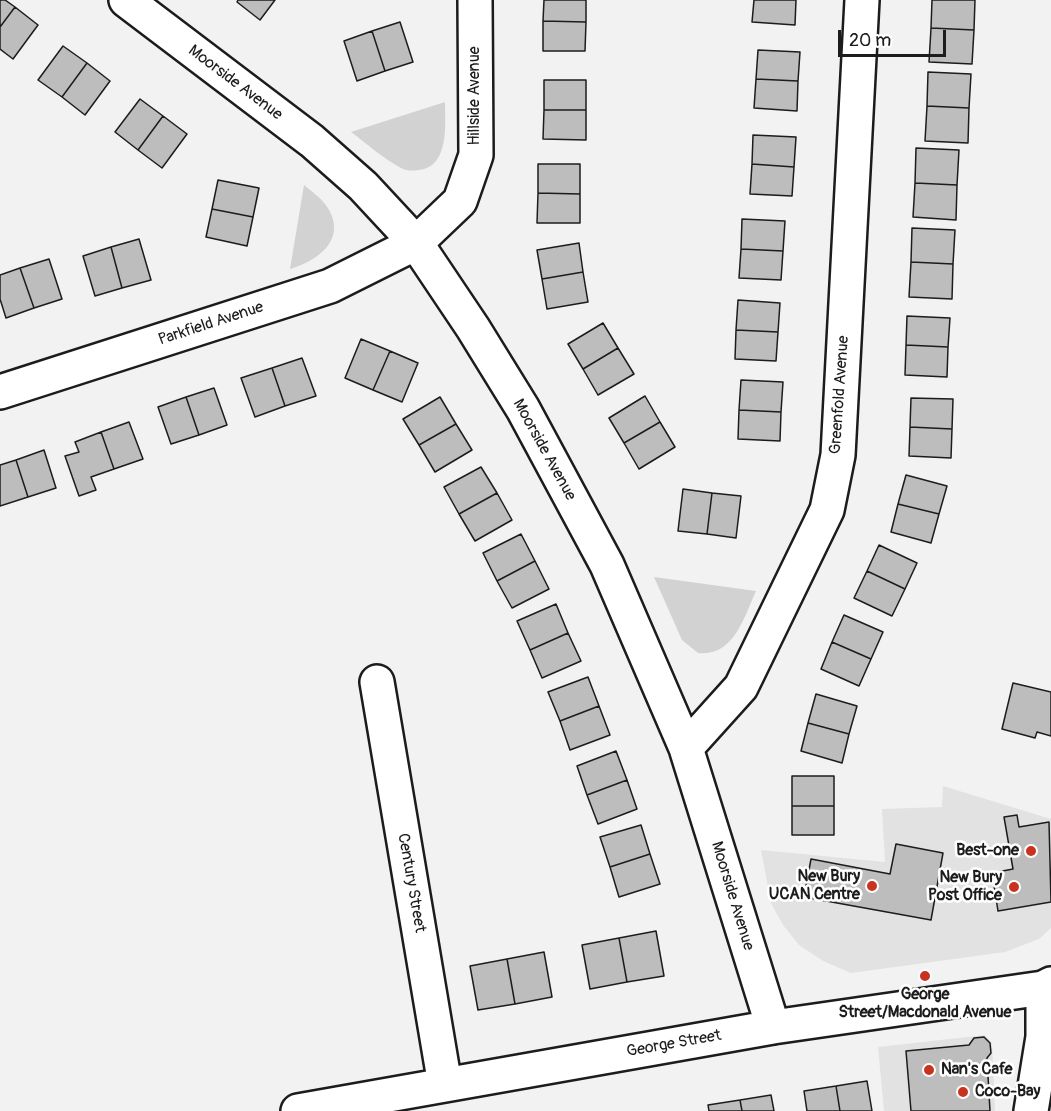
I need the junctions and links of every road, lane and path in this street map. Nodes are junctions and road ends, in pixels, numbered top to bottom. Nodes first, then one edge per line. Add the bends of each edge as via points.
1 (126, 0) edge
2 (475, 0) edge
3 (862, 0) edge
4 (416, 243) junction
5 (0, 392) edge
6 (376, 681) dead end
7 (686, 748) junction
8 (1047, 986) edge
9 (773, 1027) junction
10 (445, 1085) junction
11 (298, 1111) edge
12 (1031, 1111) edge

1 - 4 street, Moorside Avenue via 312,141 363,186
2 - 4 street, Hillside Avenue via 476,155 460,201
3 - 7 street, Greenfold Avenue via 838,455 827,510 741,687
4 - 5 street, Parkfield Avenue via 330,286
4 - 7 street, Moorside Avenue via 523,409 601,554
6 - 10 street, Century Street
7 - 9 street, Moorside Avenue
8 - 9 street, George Street
8 - 12 street
9 - 10 street, George Street
10 - 11 street, George Street

